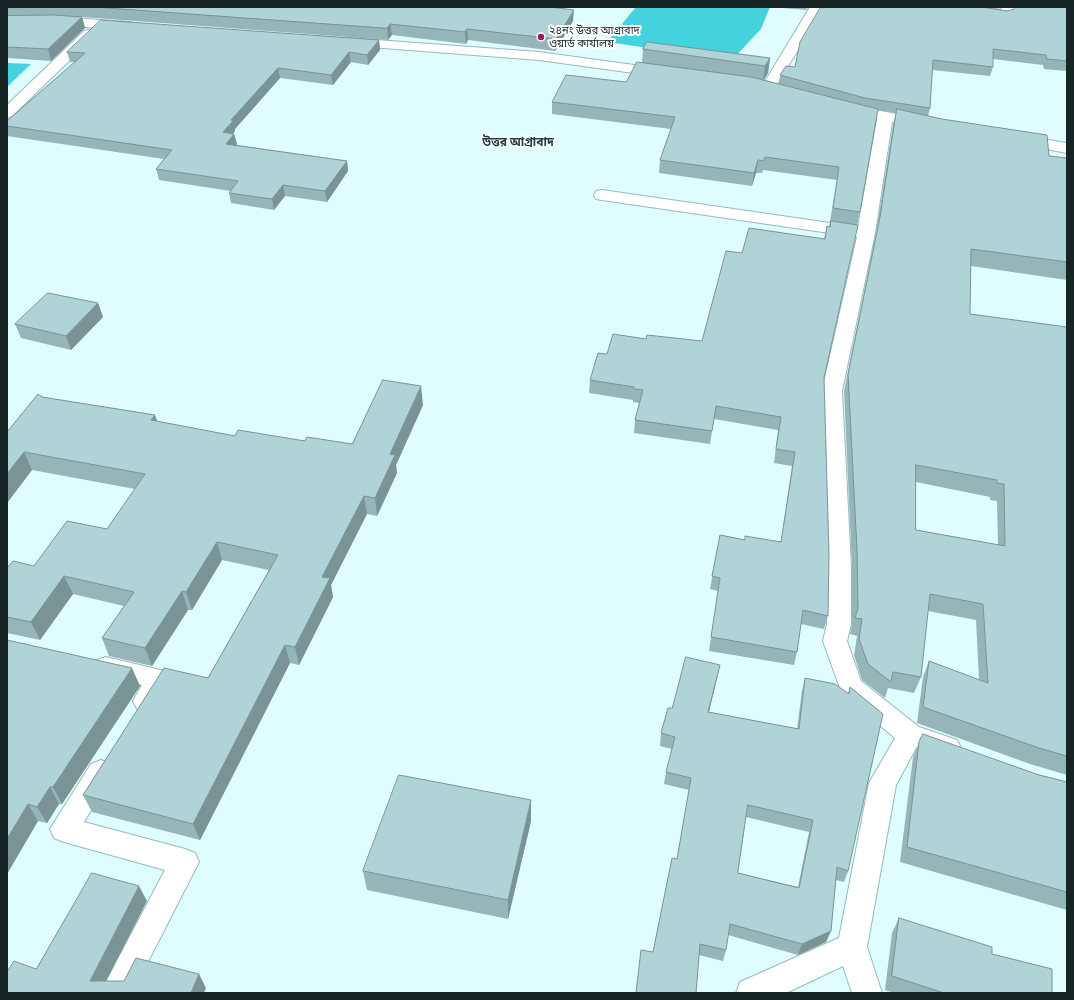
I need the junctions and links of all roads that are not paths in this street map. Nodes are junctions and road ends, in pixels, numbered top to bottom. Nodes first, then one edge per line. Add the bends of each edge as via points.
1 (817, 7) edge
2 (953, 7) edge
3 (1009, 7) edge
4 (7, 22) edge
5 (100, 24) junction
6 (140, 27) edge
7 (339, 41) edge
8 (673, 74) edge
9 (769, 88) edge
10 (833, 105) edge
11 (7, 113) edge
12 (884, 117) junction
13 (938, 126) edge
14 (1006, 138) edge
15 (1067, 148) edge
16 (602, 195) dead end
17 (866, 233) junction
18 (84, 662) edge
19 (135, 718) edge
20 (910, 735) junction
21 (114, 751) edge
22 (970, 756) edge
23 (852, 947) junction
24 (115, 993) edge
25 (751, 993) edge
26 (867, 993) edge

1 - 9 street
2 - 3 street via 1005,14
4 - 5 street via 57,21
5 - 6 street
5 - 11 street
7 - 8 street via 539,56
10 - 12 street
12 - 13 street
12 - 17 street
14 - 15 street
16 - 17 street
17 - 20 street via 832,390 839,568 839,624 835,641 851,687
18 - 19 street via 160,679
20 - 22 street
20 - 23 street via 883,783
21 - 24 street via 64,829 185,862
23 - 25 street
23 - 26 street

